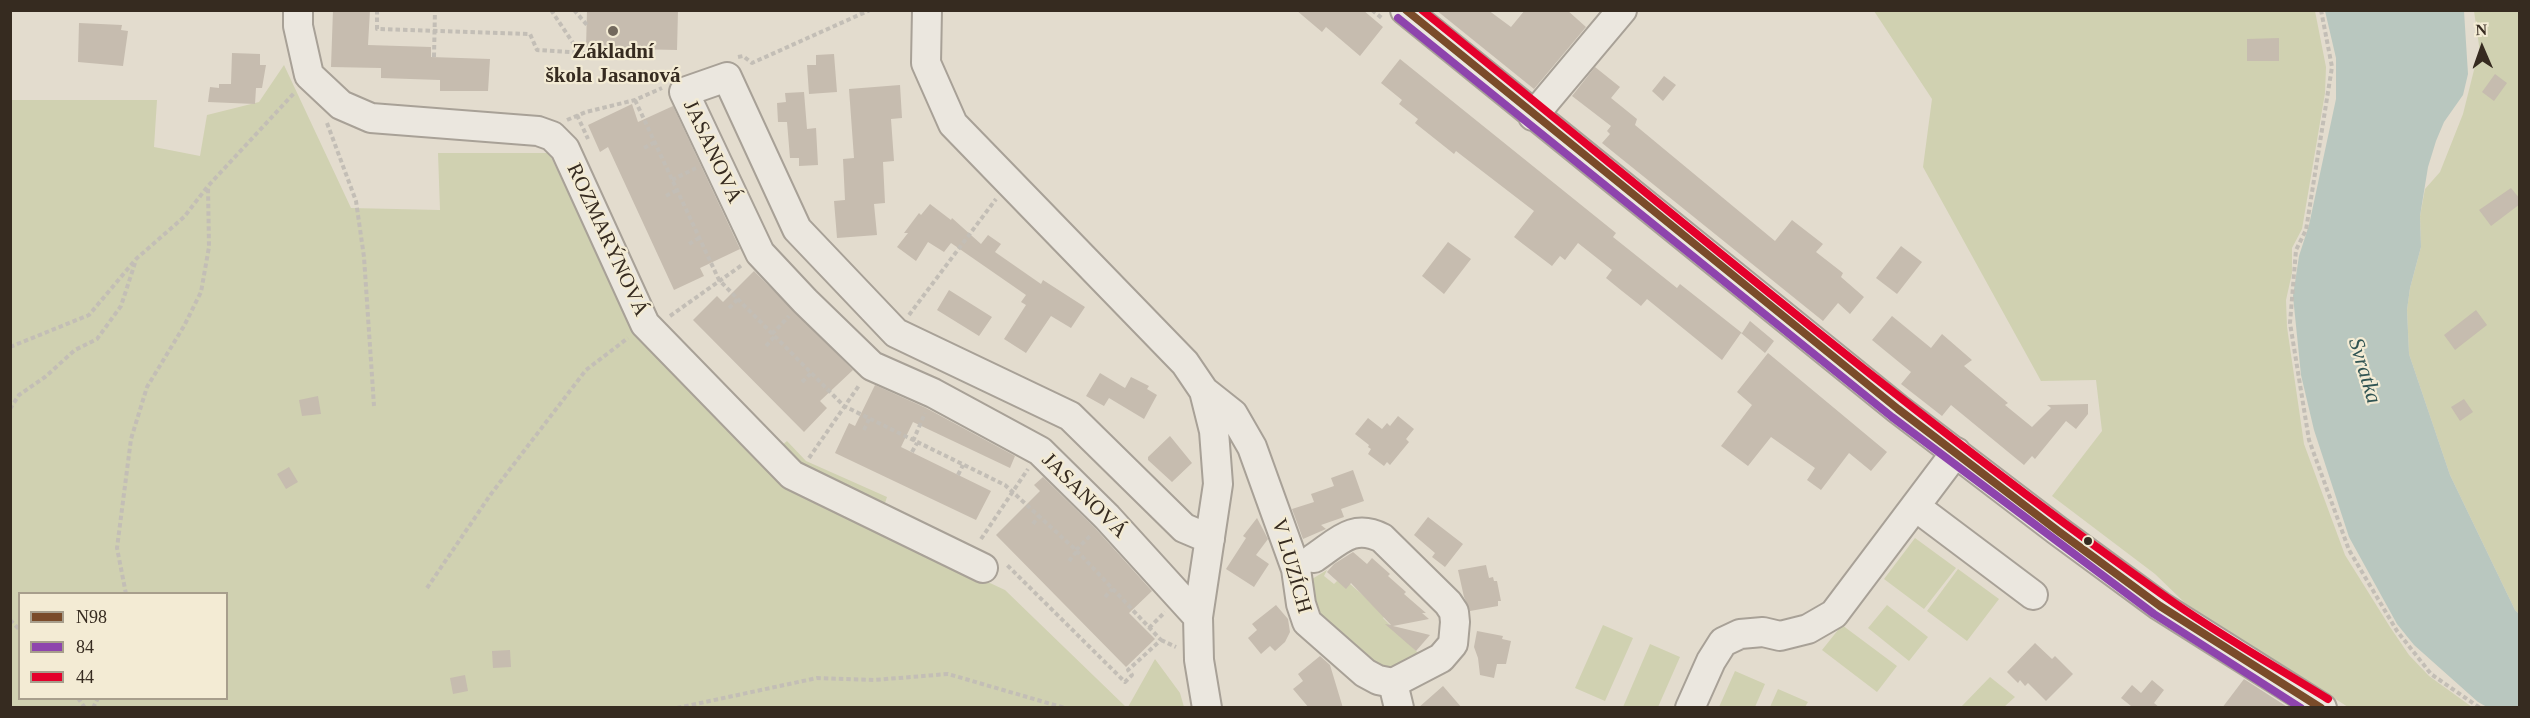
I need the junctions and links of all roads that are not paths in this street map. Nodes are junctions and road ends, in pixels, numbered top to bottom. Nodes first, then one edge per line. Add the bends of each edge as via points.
1 (298, 10) edge
2 (927, 10) edge
3 (1405, 10) edge
4 (1622, 10) edge
5 (1533, 116) junction
6 (797, 229) junction
7 (760, 253) junction
8 (896, 333) junction
9 (872, 366) junction
10 (1204, 391) junction
11 (1956, 452) junction
12 (1916, 507) junction
13 (1210, 539) junction
14 (1314, 558) dead end
15 (992, 560) road end
16 (2033, 595) dead end
17 (1198, 618) junction
18 (1396, 695) edge
19 (1207, 708) edge
20 (1690, 708) edge
21 (2322, 708) edge

1 - 15 street, ROZMARÝNOVÁ via 309,75 341,105 371,118 538,131 552,136 565,149 660,316 792,475
2 - 10 street via 926,63 953,124 1185,363
3 - 5 street
4 - 5 street
5 - 11 street
6 - 7 street
6 - 7 street, JASANOVÁ via 727,76 684,92
6 - 8 street, JASANOVÁ
7 - 9 street, JASANOVÁ
8 - 9 street
8 - 13 street, JASANOVÁ via 1070,416 1184,528
9 - 17 street, JASANOVÁ via 933,393 1040,451 1107,517
10 - 13 street via 1214,431 1218,484
10 - 18 street, V LUZÍCH via 1233,414 1252,447 1296,569 1307,622
11 - 12 street
11 - 21 street via 2160,606
12 - 16 street
12 - 20 street via 1834,614 1808,629 1780,636 1763,632 1740,634 1723,642
13 - 17 street
14 - 18 street, V LUZÍCH via 1355,532 1370,532 1382,538 1454,612 1453,644 1441,658 1410,676
17 - 19 street via 1199,660

